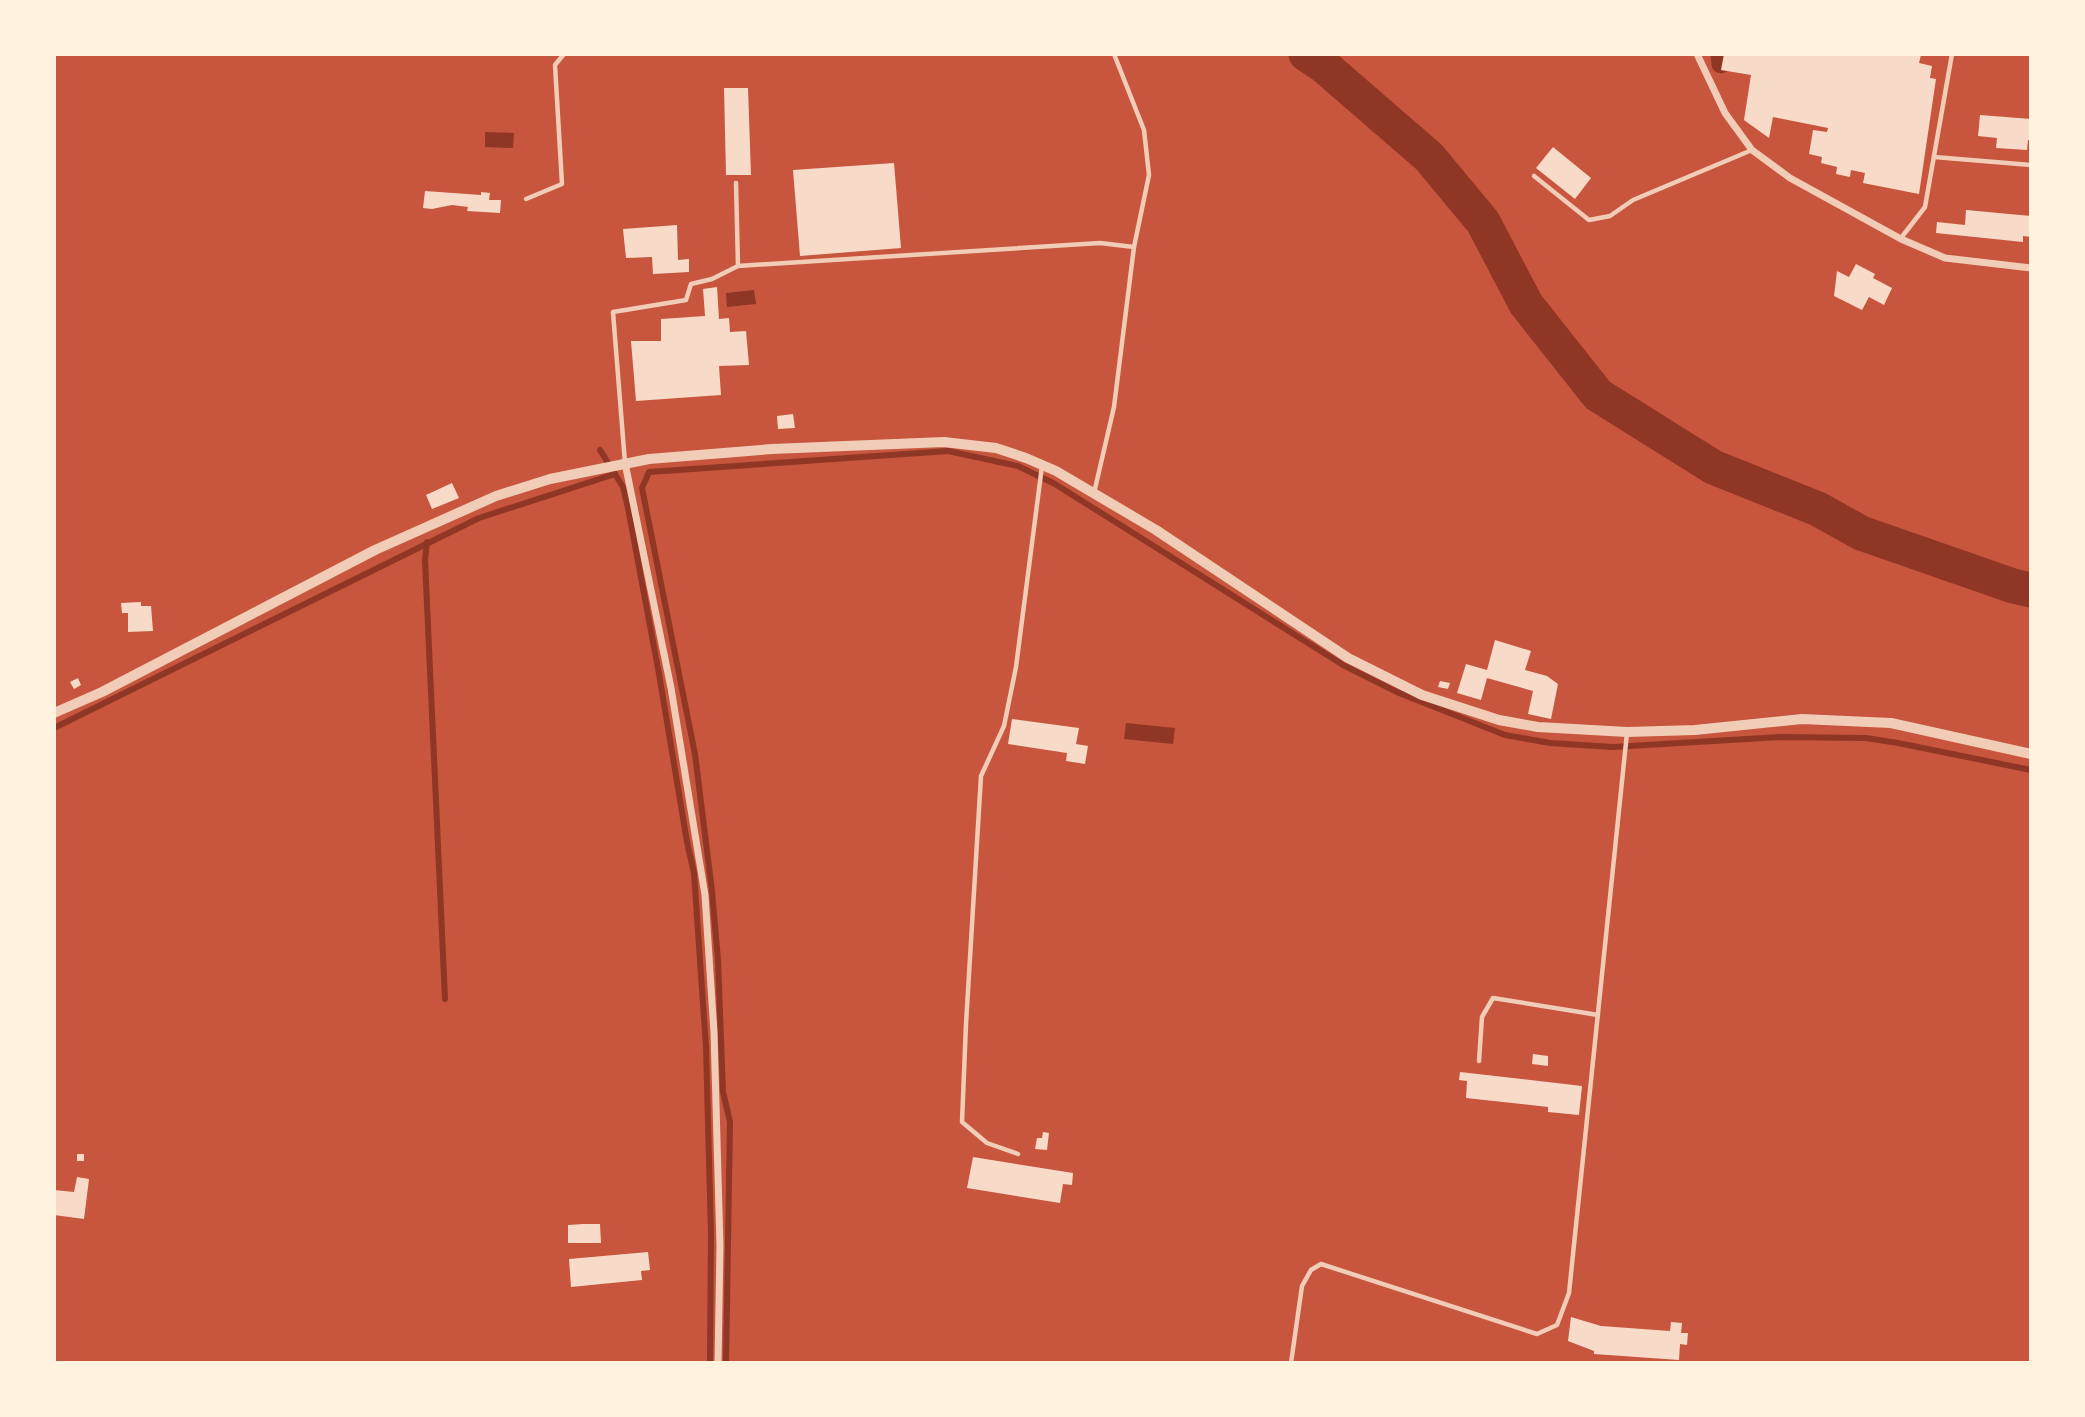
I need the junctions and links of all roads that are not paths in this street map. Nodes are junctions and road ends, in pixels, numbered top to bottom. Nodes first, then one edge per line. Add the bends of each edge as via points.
1 (564, 54) edge
2 (1114, 54) edge
3 (1697, 54) edge
4 (1952, 54) edge
5 (1752, 150) junction
6 (1934, 157) junction
7 (2031, 165) edge
8 (1534, 176) dead end
9 (736, 183) dead end
10 (526, 199) dead end
11 (1901, 239) junction
12 (1135, 247) junction
13 (738, 266) junction
14 (2031, 268) edge
15 (625, 463) junction
16 (1042, 465) junction
17 (1094, 494) junction
18 (54, 713) edge
19 (1627, 732) junction
20 (2031, 754) edge
21 (1598, 1015) junction
22 (1479, 1061) dead end
23 (1018, 1154) dead end
24 (718, 1363) edge
25 (1292, 1363) edge

1 - 10 lane via 555,65 562,184
2 - 12 lane via 1144,130 1149,175
3 - 5 street via 1725,113
4 - 6 lane
5 - 8 lane via 1633,200 1610,216 1590,220
5 - 11 street via 1790,178
6 - 7 lane
6 - 11 lane via 1925,207
9 - 13 lane
11 - 14 street via 1945,258
12 - 13 lane via 1100,243
12 - 17 lane via 1114,407
13 - 15 lane via 691,284 686,300 613,312
15 - 16 street via 772,449 944,442 996,448
15 - 18 street via 550,479 466,509 375,550
15 - 24 street via 671,688 705,895 720,1246
16 - 17 street
16 - 23 lane via 1016,667 1004,726 982,776 965,1024 962,1122 987,1143
17 - 19 street via 1348,658 1422,695 1499,720
19 - 20 street via 1801,719 1891,723
19 - 21 lane
21 - 22 lane via 1493,998 1482,1017
21 - 25 lane via 1569,1293 1557,1325 1537,1334 1321,1264 1311,1270 1302,1286

